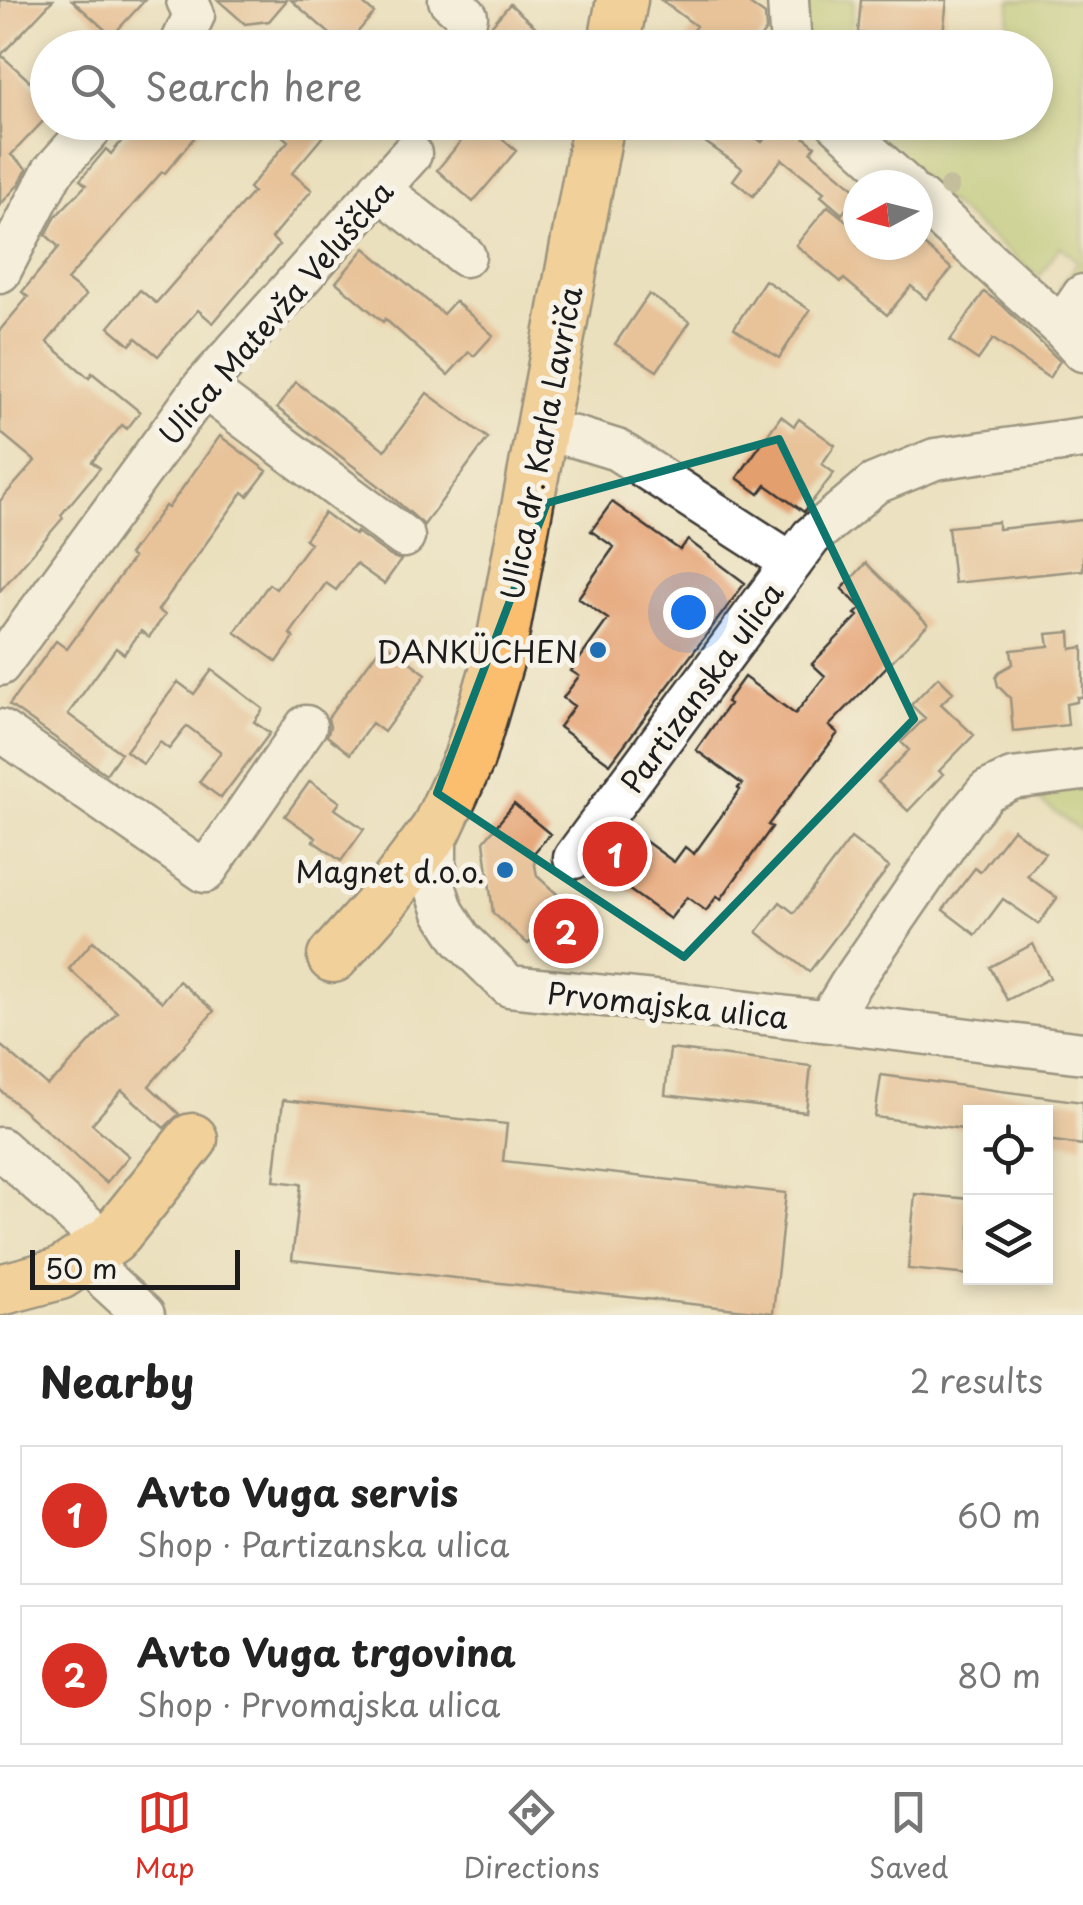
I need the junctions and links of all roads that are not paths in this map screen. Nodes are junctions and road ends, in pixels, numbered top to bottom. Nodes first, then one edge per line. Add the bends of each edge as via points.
1 (187, 0) edge
2 (622, 0) edge
3 (788, 0) edge
4 (187, 30) edge
5 (616, 30) edge
6 (790, 30) edge
7 (81, 140) edge
8 (597, 140) edge
9 (856, 140) edge
10 (411, 154) dead end
11 (889, 170) edge
12 (379, 190) junction
13 (933, 209) edge
14 (465, 256) dead end
15 (0, 272) edge
16 (1076, 324) edge
17 (202, 387) junction
18 (543, 432) junction
19 (1083, 438) edge
20 (404, 537) dead end
21 (792, 563) junction
22 (0, 665) edge
23 (306, 726) dead end
24 (0, 730) edge
25 (1083, 770) edge
26 (436, 830) junction
27 (574, 858) dead end
28 (333, 957) dead end
29 (828, 1021) junction
30 (1083, 1053) edge
31 (192, 1139) dead end
32 (0, 1148) edge
33 (96, 1249) junction
34 (0, 1290) edge
35 (145, 1315) edge

1 - 4 street via 194,15
2 - 5 main road
3 - 6 street
7 - 15 street via 52,172
8 - 18 main road, Ulica dr. Karla Lavriča
9 - 11 street
10 - 12 street, Ulica Matevža Veluščka
12 - 14 street
12 - 17 street, Ulica Matevža Veluščka
13 - 16 street
17 - 20 street
17 - 22 street, Ulica Matevža Veluščka
18 - 21 street, Partizanska ulica via 617,450
18 - 26 main road, Ulica dr. Karla Lavriča via 499,658 469,759
19 - 21 street, Partizanska ulica via 935,458 874,484
21 - 27 street, Partizanska ulica
23 - 24 street via 204,872
25 - 29 street, Prvomajska ulica via 1012,779 987,791
26 - 28 main road, Ulica dr. Karla Lavriča
26 - 29 street, Prvomajska ulica via 436,889 444,912 509,986
29 - 30 street, Prvomajska ulica
31 - 33 main road via 112,1239
32 - 33 street
33 - 34 main road via 60,1274
33 - 35 street via 108,1282

